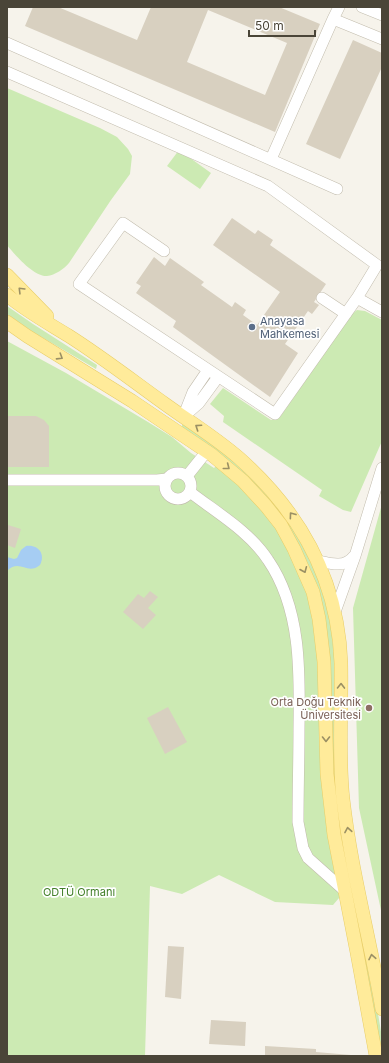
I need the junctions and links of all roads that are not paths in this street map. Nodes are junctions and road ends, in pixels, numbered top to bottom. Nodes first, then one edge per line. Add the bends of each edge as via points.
1 (339, 7) edge
2 (362, 7) edge
3 (382, 15) edge
4 (333, 19) junction
5 (382, 39) edge
6 (7, 43) edge
7 (7, 72) edge
8 (271, 159) junction
9 (338, 189) dead end
10 (164, 251) dead end
11 (7, 275) edge
12 (7, 295) edge
13 (322, 298) dead end
14 (357, 298) junction
15 (382, 312) edge
16 (346, 314) junction
17 (7, 322) edge
18 (7, 333) edge
19 (27, 336) junction
20 (70, 336) junction
21 (208, 370) junction
22 (218, 376) junction
23 (183, 417) junction
24 (175, 430) junction
25 (207, 451) junction
26 (382, 468) edge
27 (187, 476) junction
28 (7, 480) edge
29 (163, 481) junction
30 (190, 492) junction
31 (355, 556) junction
32 (318, 561) junction
33 (335, 612) junction
34 (345, 891) junction
35 (382, 1009) edge
36 (376, 1056) edge

1 - 4 street
2 - 3 street
4 - 5 street
4 - 8 street
6 - 8 street
7 - 14 street via 268,186 377,265
8 - 9 street
10 - 21 street via 123,223 79,284
20 -> 11 main road
12 - 20 main road
13 - 16 street
14 - 15 street
14 - 16 street
16 - 22 street via 275,414
17 - 19 main road
18 - 19 main road
19 -> 24 main road
20 - 23 main road
21 - 22 street
21 - 23 street via 193,392
22 - 23 street via 199,402
23 - 24 main road
32 -> 23 main road via 292,515 266,484 230,451
24 - 25 main road
25 - 27 street
25 -> 34 main road via 243,481 276,518 294,549 313,592 323,643 327,774 334,835
26 - 31 street
27 - 29 street via 174,474
27 - 30 street via 192,484
28 - 29 street
29 - 30 street via 167,494 174,499 183,499
30 - 34 street via 244,532 268,559 278,575 293,625 300,674 300,835 308,858
31 - 32 street via 340,564
31 - 33 street
32 - 33 main road
35 -> 33 main road via 343,796 340,755 341,662
34 - 36 main road

